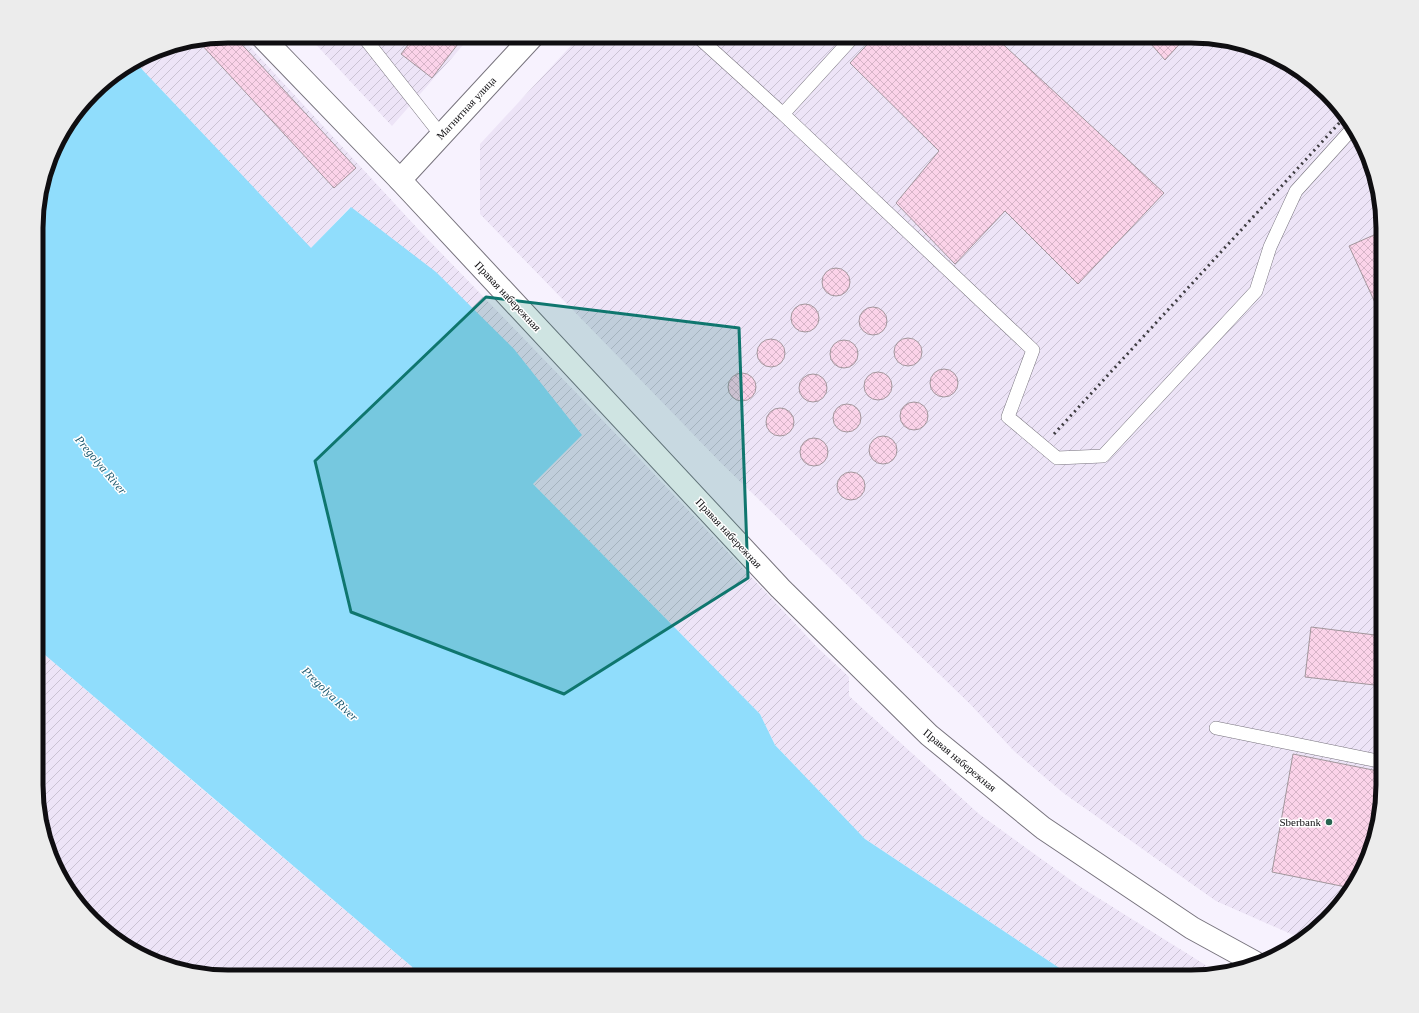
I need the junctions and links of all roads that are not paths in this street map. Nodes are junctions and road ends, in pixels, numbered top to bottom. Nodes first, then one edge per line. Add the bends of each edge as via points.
1 (268, 43) edge
2 (369, 43) edge
3 (526, 43) edge
4 (705, 43) edge
5 (848, 43) edge
6 (783, 114) junction
7 (1349, 132) edge
8 (441, 135) junction
9 (400, 180) junction
10 (1216, 728) dead end
11 (1376, 761) edge
12 (1250, 960) edge

1 - 9 main road, Правая набережная
2 - 8 lane
3 - 8 main road, Магнитная улица
4 - 6 lane
5 - 6 lane
6 - 7 lane via 1033,350 1008,417 1057,458 1102,456 1256,292 1270,247 1296,191
8 - 9 main road, Магнитная улица
9 - 12 main road, Правая набережная via 780,588 929,735 1043,828 1192,928
10 - 11 lane

